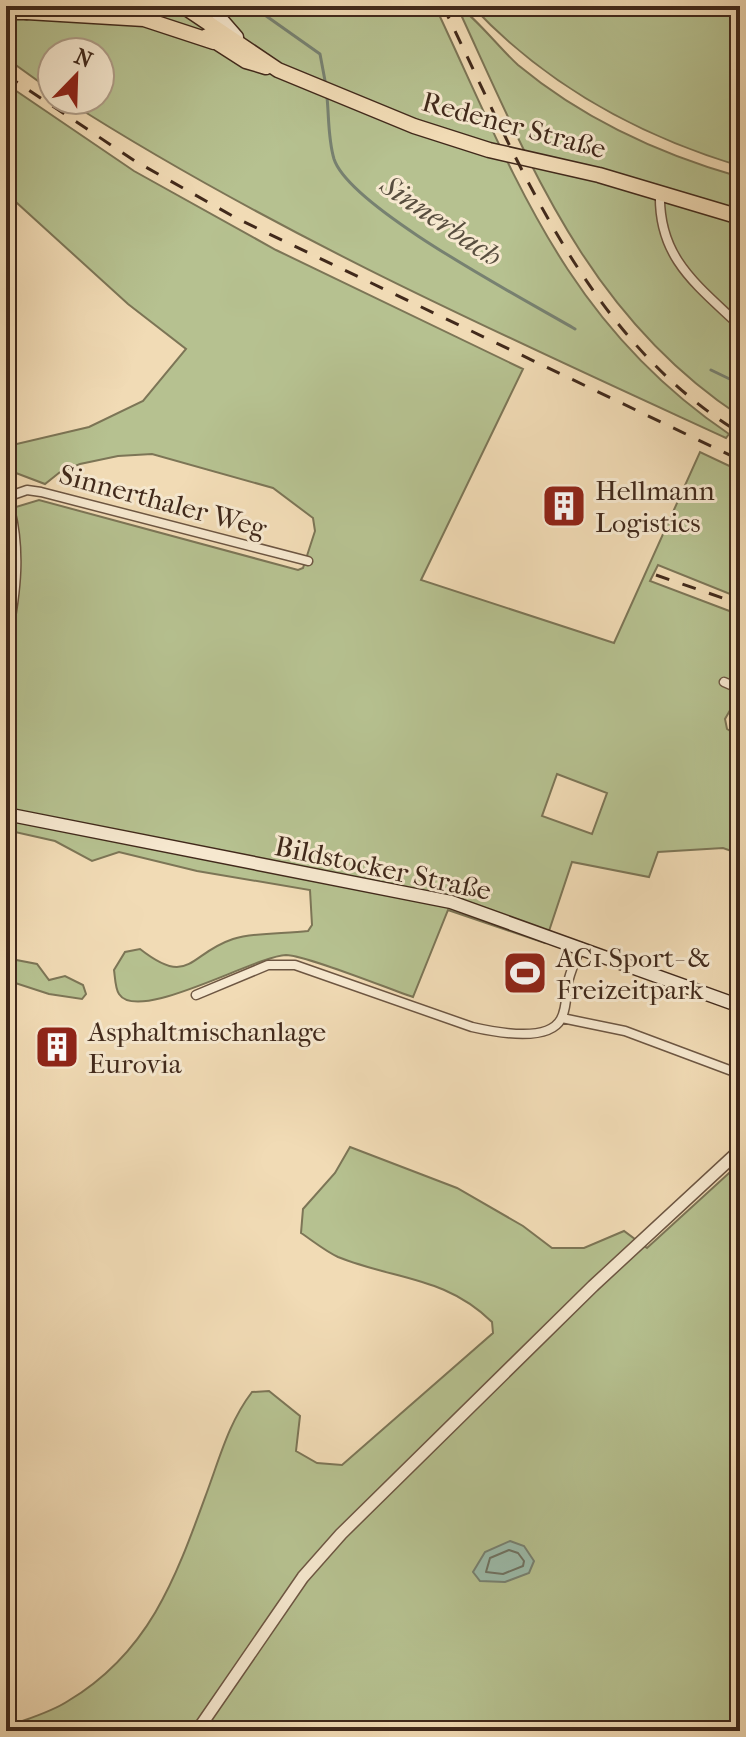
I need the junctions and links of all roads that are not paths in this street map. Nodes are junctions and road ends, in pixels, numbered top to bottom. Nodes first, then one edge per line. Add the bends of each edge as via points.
1 (81, 6) edge
2 (169, 6) edge
3 (183, 6) edge
4 (210, 6) edge
5 (6, 12) edge
6 (27, 12) junction
7 (214, 42) junction
8 (261, 57) junction
9 (278, 70) junction
10 (660, 193) junction
11 (740, 217) edge
12 (740, 326) edge
13 (7, 495) edge
14 (308, 561) dead end
15 (6, 645) edge
16 (724, 682) dead end
17 (740, 689) edge
18 (6, 814) edge
19 (581, 947) junction
20 (196, 995) dead end
21 (740, 1006) edge
22 (562, 1018) junction
23 (740, 1074) edge
24 (740, 1150) edge
25 (197, 1731) edge

1 - 6 main road
2 - 7 main road, Redener Straße
3 - 8 main road, Redener Straße
4 - 8 main road
5 - 6 main road
6 - 7 main road via 144,19
7 - 9 main road, Redener Straße via 246,61
8 - 9 main road, Redener Straße
9 - 10 main road, Redener Straße via 489,150
10 - 11 main road, Redener Straße
10 - 12 street via 659,215 673,256
13 - 14 street, Sinnerthaler Weg via 41,492
13 - 15 street via 18,566
16 - 17 street
18 - 19 main road, Bildstocker Straße via 414,893
19 - 21 main road, Bildstocker Straße
19 - 22 street
20 - 22 street via 281,964 503,1034 544,1031
22 - 23 street via 625,1031
24 - 25 street via 341,1534 303,1577

